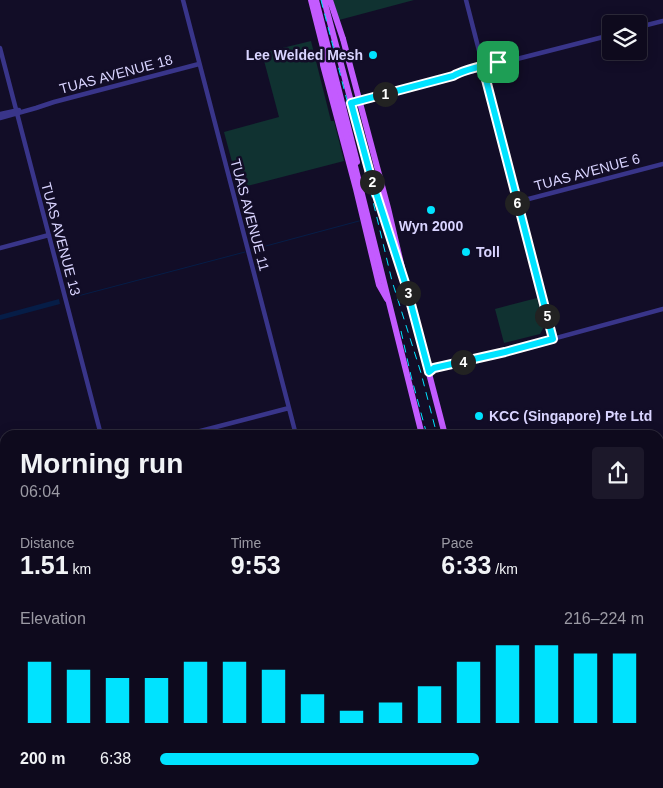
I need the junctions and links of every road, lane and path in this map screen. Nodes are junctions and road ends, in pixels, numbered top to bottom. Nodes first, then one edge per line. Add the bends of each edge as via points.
1 (183, 0) edge
2 (311, 0) edge
3 (316, 0) edge
4 (324, 0) edge
5 (330, 0) edge
6 (466, 0) edge
7 (319, 14) junction
8 (663, 21) edge
9 (647, 25) edge
10 (602, 36) edge
11 (0, 48) edge
12 (199, 64) junction
13 (483, 67) junction
14 (351, 103) junction
15 (342, 105) junction
16 (17, 112) junction
17 (0, 114) edge
18 (0, 118) edge
19 (663, 164) edge
20 (517, 202) junction
21 (48, 235) junction
22 (0, 248) edge
23 (407, 289) junction
24 (388, 300) junction
25 (663, 309) edge
26 (553, 339) junction
27 (429, 372) junction
28 (289, 408) junction
29 (100, 430) edge
30 (204, 430) edge
31 (295, 430) edge
32 (422, 430) edge
33 (422, 430) edge
34 (444, 430) edge

1 - 12 street, TUAS AVENUE 11
2 - 24 main road, bridge
3 - 7 main road
4 - 14 main road
5 - 23 main road, bridge via 343,39
6 - 13 street
7 - 15 main road
7 - 24 main road via 323,66 379,285
8 - 9 street
10 - 13 street
11 - 16 street, TUAS AVENUE 13
12 - 16 street, TUAS AVENUE 18
12 - 28 street, TUAS AVENUE 11
13 - 14 street
13 - 20 street
14 - 15 street
14 - 23 main road
15 - 33 main road
16 - 17 street, TUAS AVENUE 18
16 - 18 street, TUAS AVENUE 18
16 - 21 street, TUAS AVENUE 13
19 - 20 street, TUAS AVENUE 6
20 - 26 street
21 - 22 street
21 - 29 street, TUAS AVENUE 13
23 - 27 main road
24 - 32 main road, bridge
25 - 26 street
26 - 27 street via 434,368
27 - 34 main road
28 - 30 street
28 - 31 street, TUAS AVENUE 11

